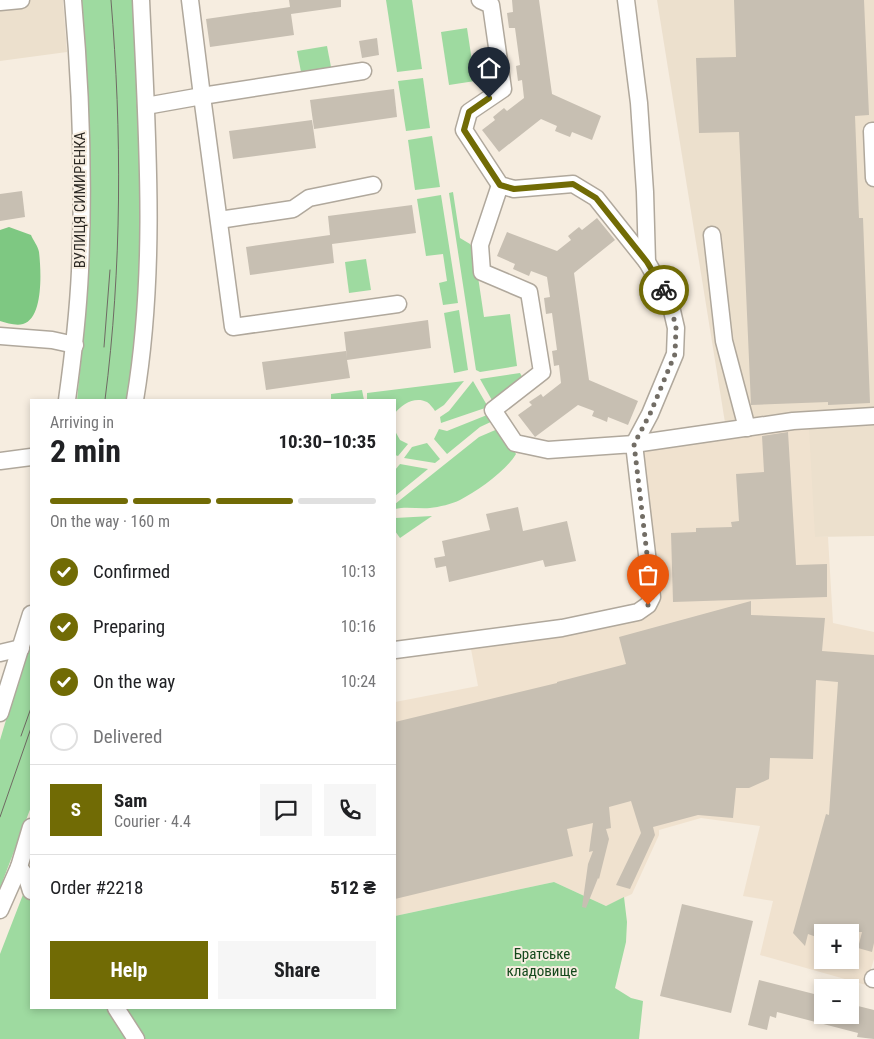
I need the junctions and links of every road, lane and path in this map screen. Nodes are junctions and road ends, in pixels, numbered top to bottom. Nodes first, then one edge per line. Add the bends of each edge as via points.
1 (21, 0) edge
2 (73, 0) edge
3 (142, 0) edge
4 (190, 0) edge
5 (480, 0) edge
6 (626, 0) edge
7 (0, 2) edge
8 (363, 71) dead end
9 (202, 96) junction
10 (146, 106) junction
11 (874, 131) edge
12 (874, 178) edge
13 (373, 185) dead end
14 (500, 185) junction
15 (219, 220) junction
16 (712, 235) dead end
17 (647, 262) junction
18 (398, 304) dead end
19 (0, 336) edge
20 (74, 345) junction
21 (68, 399) edge
22 (135, 399) edge
23 (874, 416) edge
24 (748, 428) junction
25 (634, 444) junction
26 (30, 457) edge
27 (0, 461) edge
28 (30, 617) edge
29 (20, 648) junction
30 (396, 650) edge
31 (0, 653) edge
32 (0, 713) edge
33 (30, 830) edge
34 (19, 867) junction
35 (30, 888) edge
36 (0, 910) edge
37 (117, 1009) edge
38 (136, 1039) edge

1 - 7 street
2 - 20 street, ВУЛИЦЯ СИМИРЕНКА via 82,233
3 - 10 street
4 - 9 street
5 - 14 street via 491,5 503,89 469,112 464,130
6 - 17 street via 639,103
8 - 9 street
9 - 10 street
9 - 15 street
10 - 22 street via 149,245 142,362
11 - 12 street
13 - 15 street via 309,198 294,209
14 - 17 street via 514,189 573,184 596,198
14 - 25 street via 480,245 482,272 529,292 542,372 493,410 515,443 548,450
15 - 18 street via 233,327
16 - 24 street via 724,341
17 - 25 street via 670,302 676,328 675,354
19 - 20 street
20 - 21 street, ВУЛИЦЯ СИМИРЕНКА
23 - 24 street via 793,421
24 - 25 street
25 - 30 street via 652,597 648,605 638,612 562,628
26 - 27 street
28 - 29 street
29 - 31 street
29 - 32 street
33 - 34 street
34 - 35 street
34 - 36 street
37 - 38 street

